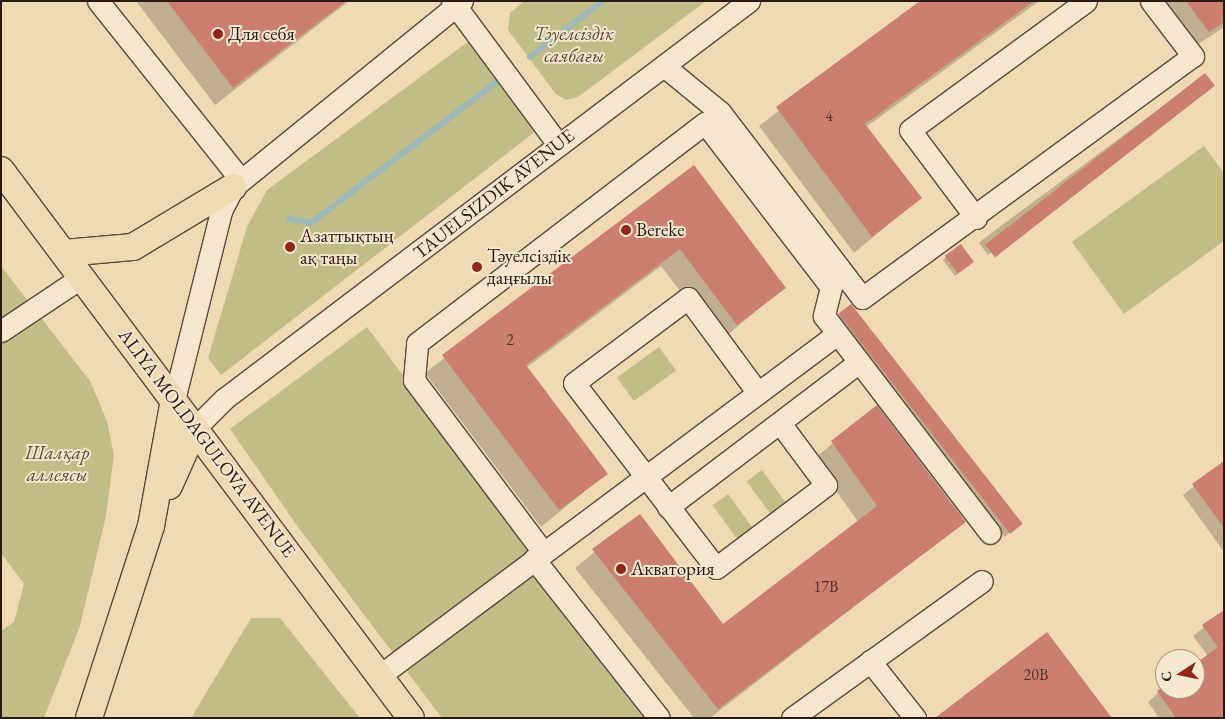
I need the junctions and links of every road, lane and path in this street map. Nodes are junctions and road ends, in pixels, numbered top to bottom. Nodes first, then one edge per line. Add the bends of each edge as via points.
1 (98, 1) edge
2 (749, 1) edge
3 (1086, 1) edge
4 (1152, 1) edge
5 (456, 3) edge
6 (664, 66) junction
7 (713, 118) junction
8 (558, 144) junction
9 (1, 170) edge
10 (237, 184) junction
11 (976, 218) junction
12 (64, 253) junction
13 (82, 277) junction
14 (1, 331) edge
15 (837, 334) junction
16 (859, 362) junction
17 (758, 393) junction
18 (174, 400) junction
19 (780, 423) junction
20 (195, 428) junction
21 (645, 478) junction
22 (668, 507) junction
23 (151, 526) junction
24 (990, 533) dead end
25 (539, 556) junction
26 (982, 581) dead end
27 (870, 661) junction
28 (379, 676) junction
29 (805, 714) edge
30 (89, 718) edge
31 (411, 718) edge
32 (659, 718) edge
33 (915, 718) edge

1 - 10 street
2 - 6 street, TAUELSIZDIK AVENUE
3 - 11 street via 910,130
4 - 11 street via 1193,56
5 - 8 street
5 - 10 street
6 - 7 street
6 - 8 street, TAUELSIZDIK AVENUE
7 - 11 street via 862,298
7 - 15 street via 831,287 824,316
7 - 25 street via 417,343 414,380
8 - 20 street, TAUELSIZDIK AVENUE via 224,399
9 - 12 main road, ALIYA MOLDAGULOVA AVENUE
10 - 12 main road via 134,247
10 - 18 street via 221,211
12 - 13 main road, ALIYA MOLDAGULOVA AVENUE
13 - 14 street
13 - 18 main road, ALIYA MOLDAGULOVA AVENUE
15 - 16 street
15 - 17 street
16 - 19 street
16 - 24 street
17 - 21 street
17 - 21 street via 688,298 574,383
18 - 20 main road, ALIYA MOLDAGULOVA AVENUE
18 - 23 main road
19 - 22 street
19 - 22 street via 826,485 716,568
20 - 23 main road
20 - 28 main road, ALIYA MOLDAGULOVA AVENUE
21 - 22 street
21 - 25 street
23 - 30 main road
25 - 28 street
25 - 32 street
26 - 27 street
27 - 29 street
27 - 33 street
28 - 31 main road, ALIYA MOLDAGULOVA AVENUE

